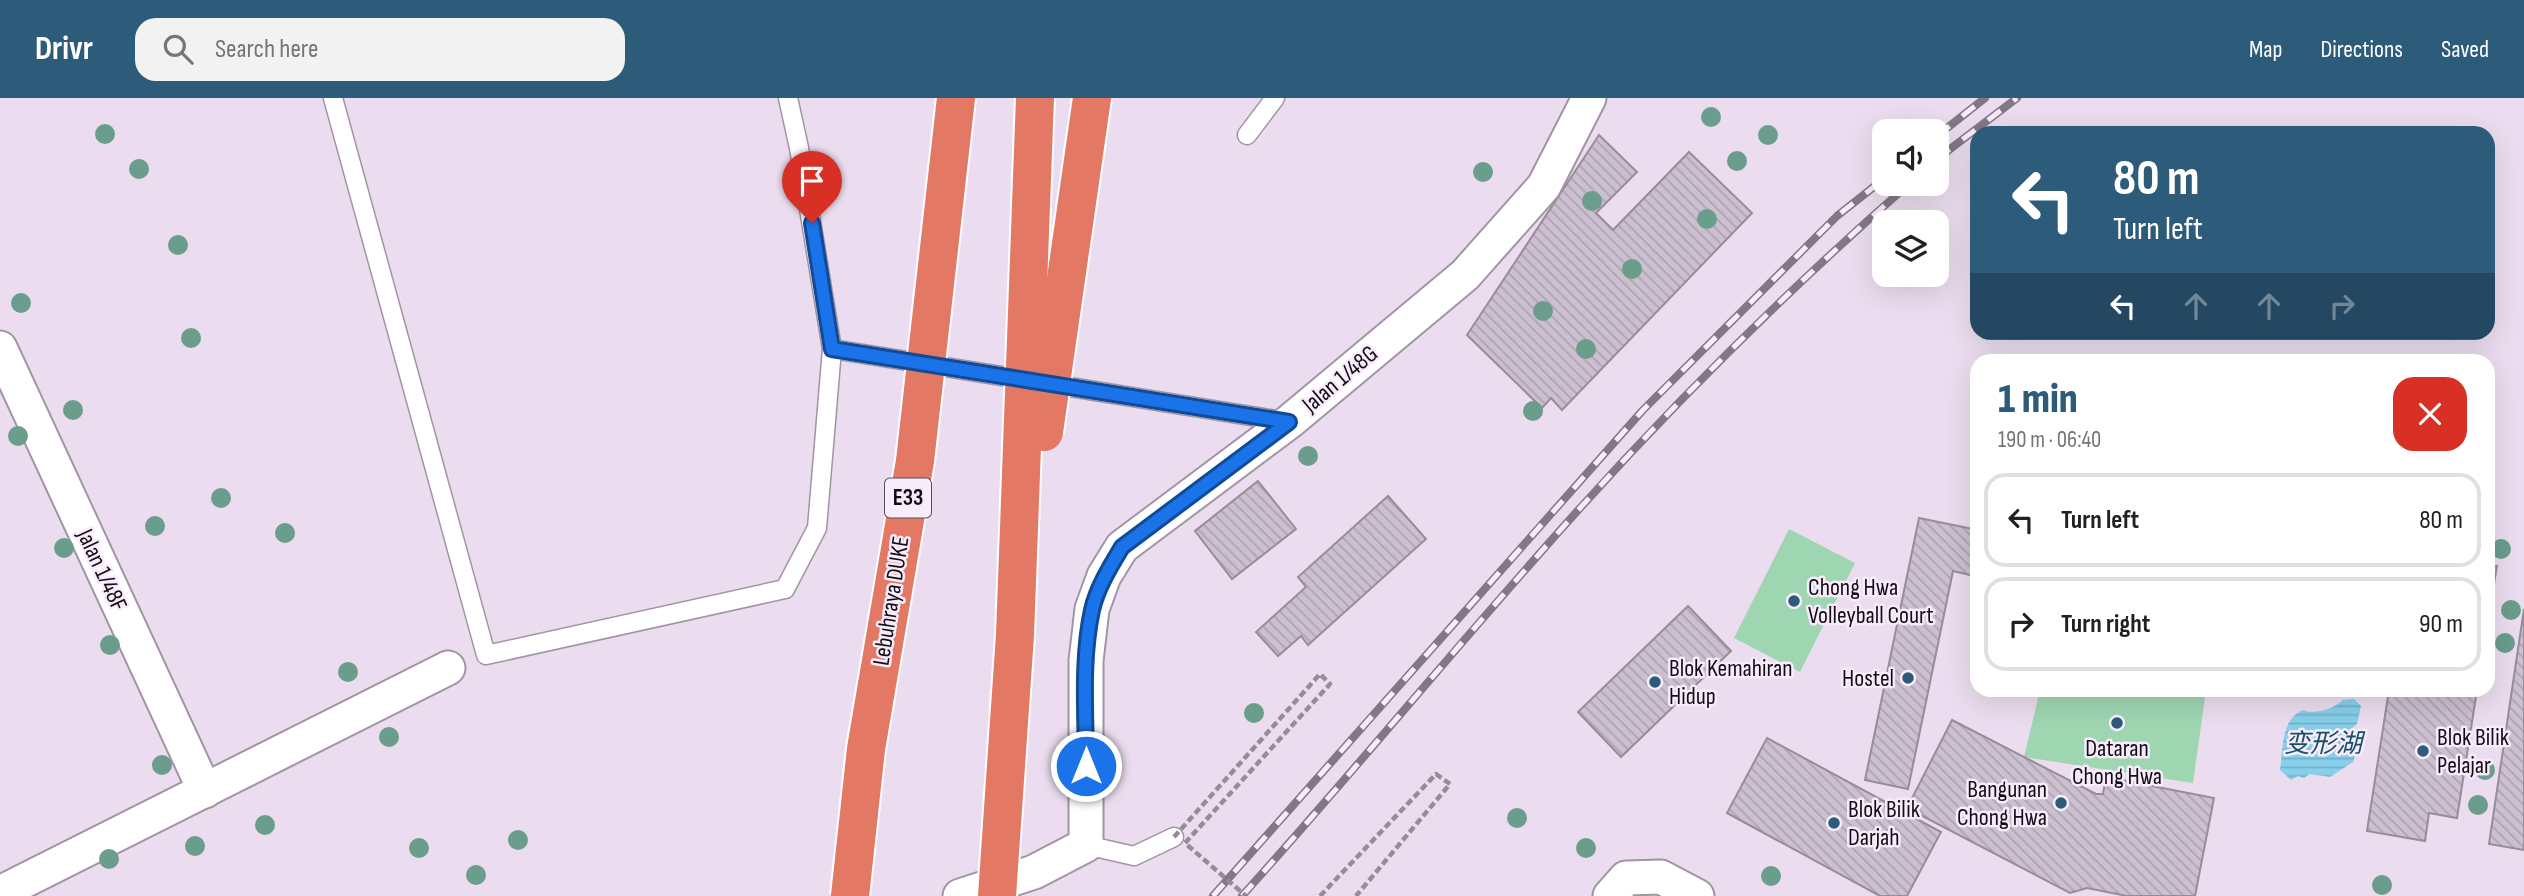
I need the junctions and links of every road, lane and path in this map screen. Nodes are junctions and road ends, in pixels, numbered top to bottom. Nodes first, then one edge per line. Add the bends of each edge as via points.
1 (333, 98) edge
2 (788, 98) edge
3 (956, 98) edge
4 (1035, 98) edge
5 (1092, 98) edge
6 (1275, 98) edge
7 (1589, 98) edge
8 (1247, 135) dead end
9 (0, 348) edge
10 (832, 349) junction
11 (1289, 422) junction
12 (1015, 635) junction
13 (448, 668) dead end
14 (205, 792) junction
15 (1174, 837) joint
16 (1086, 845) junction
17 (1618, 887) edge
18 (0, 893) edge
19 (850, 896) edge
20 (960, 896) edge
21 (997, 896) edge
22 (1246, 896) edge
23 (1320, 896) edge
24 (1356, 896) edge
25 (1697, 896) edge

1 - 10 lane via 486,655 785,589 817,528
2 - 10 lane
3 - 19 highway, Lebuhraya DUKE / E33, bridge via 915,461 866,750
4 - 12 highway, bridge
5 - 12 highway, bridge
6 - 8 lane
7 - 11 street, Jalan 1/48G via 1544,186 1506,232 1465,275
9 - 14 street, Jalan 1/48F
10 - 11 lane
11 - 16 street, Jalan 1/48G via 1122,547 1104,576 1092,609 1086,661
12 - 21 highway, bridge
13 - 14 street
14 - 18 street
15 - 16 lane via 1134,856
15 - 22 path, bridge via 1320,674 1329,684 1185,844
16 - 20 street via 1034,872
17 - 25 street via 1661,877
23 - 24 path via 1436,774 1450,784

